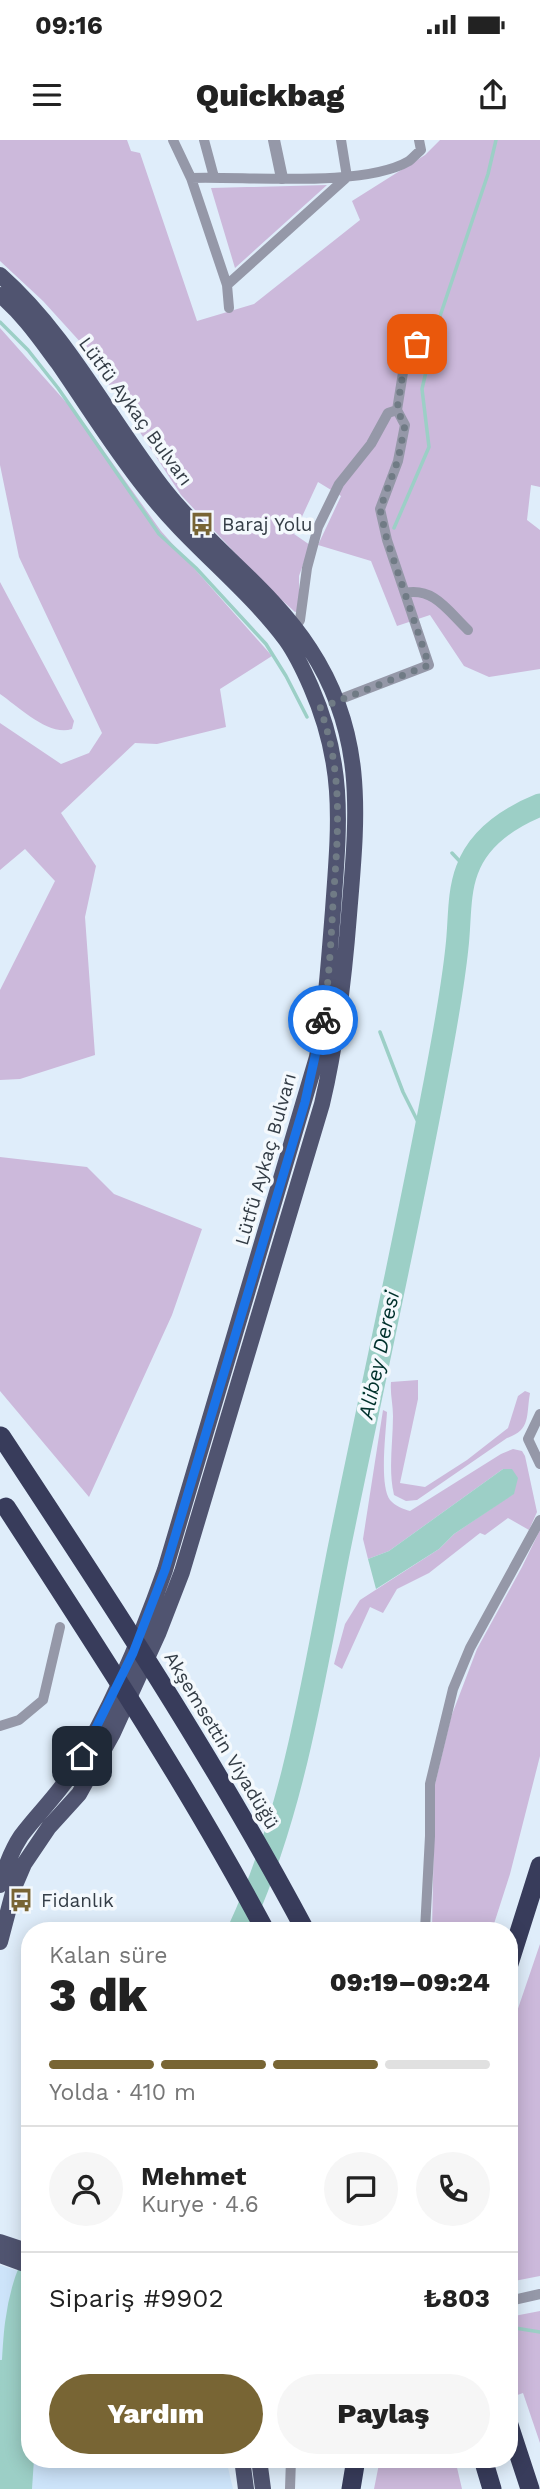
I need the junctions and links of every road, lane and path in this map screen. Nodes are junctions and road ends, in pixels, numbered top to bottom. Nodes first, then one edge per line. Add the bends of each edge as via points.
1 (173, 140) edge
2 (204, 140) edge
3 (274, 140) edge
4 (341, 140) edge
5 (429, 140) edge
6 (420, 145) edge
7 (214, 177) junction
8 (347, 177) junction
9 (191, 178) junction
10 (282, 178) junction
11 (0, 275) edge
12 (227, 285) junction
13 (0, 295) edge
14 (229, 308) dead end
15 (417, 344) dead end
16 (397, 410) junction
17 (405, 593) junction
18 (295, 628) junction
19 (467, 630) dead end
20 (338, 700) junction
21 (320, 708) junction
22 (540, 1414) edge
23 (1, 1435) edge
24 (540, 1464) edge
25 (3, 1502) edge
26 (540, 1520) edge
27 (60, 1626) dead end
28 (0, 1726) edge
29 (5, 1862) edge
30 (540, 1866) edge
31 (0, 1885) edge
32 (261, 1922) edge
33 (300, 1922) edge
34 (425, 1922) edge
35 (518, 1936) edge
36 (1, 1937) edge
37 (3, 2252) edge
38 (21, 2252) edge
39 (21, 2261) edge
40 (540, 2294) edge
41 (518, 2299) edge
42 (518, 2452) edge
43 (243, 2468) edge
44 (260, 2468) edge
45 (290, 2468) edge
46 (354, 2468) edge
47 (486, 2468) edge
48 (246, 2489) edge
49 (263, 2489) edge
50 (290, 2489) edge
51 (351, 2489) edge
52 (492, 2489) edge
53 (530, 2489) edge

1 - 9 street
2 - 7 street
3 - 10 street
4 - 8 street
5 - 6 street
6 - 8 street via 410,160 377,173
7 - 9 street
7 - 10 street
8 - 10 street
8 - 12 street
9 - 12 street
11 - 18 main road, Lütfü Aykaç Bulvarı via 41,316 167,493
12 - 14 street
13 - 21 main road, Lütfü Aykaç Bulvarı via 38,336 158,505 287,642
15 - 16 street via 406,354
16 - 17 street via 405,425 380,509
16 - 18 street via 388,413 371,444 339,484 318,527
17 - 19 street via 417,591 436,598
17 - 20 street via 429,665
18 - 20 main road, Lütfü Aykaç Bulvarı
20 - 21 main road
20 - 36 main road, Lütfü Aykaç Bulvarı via 355,776 355,842 341,1010 322,1104 167,1612 129,1700 79,1794 24,1864
21 - 29 main road, Lütfü Aykaç Bulvarı via 335,762 338,840 325,1005 305,1102 155,1598 82,1756
22 - 24 street via 528,1439
23 - 33 highway, Akşemsettin Viyadüğü, bridge via 184,1718
25 - 32 highway, bridge via 150,1730
26 - 34 street via 470,1648 453,1689 430,1784
27 - 28 street via 43,1700 19,1720
29 - 31 main road, Lütfü Aykaç Bulvarı
30 - 35 highway
37 - 38 main road
37 - 39 main road
40 - 41 street
42 - 53 highway
43 - 48 main road
44 - 49 main road
45 - 50 street
46 - 51 highway
47 - 52 highway

